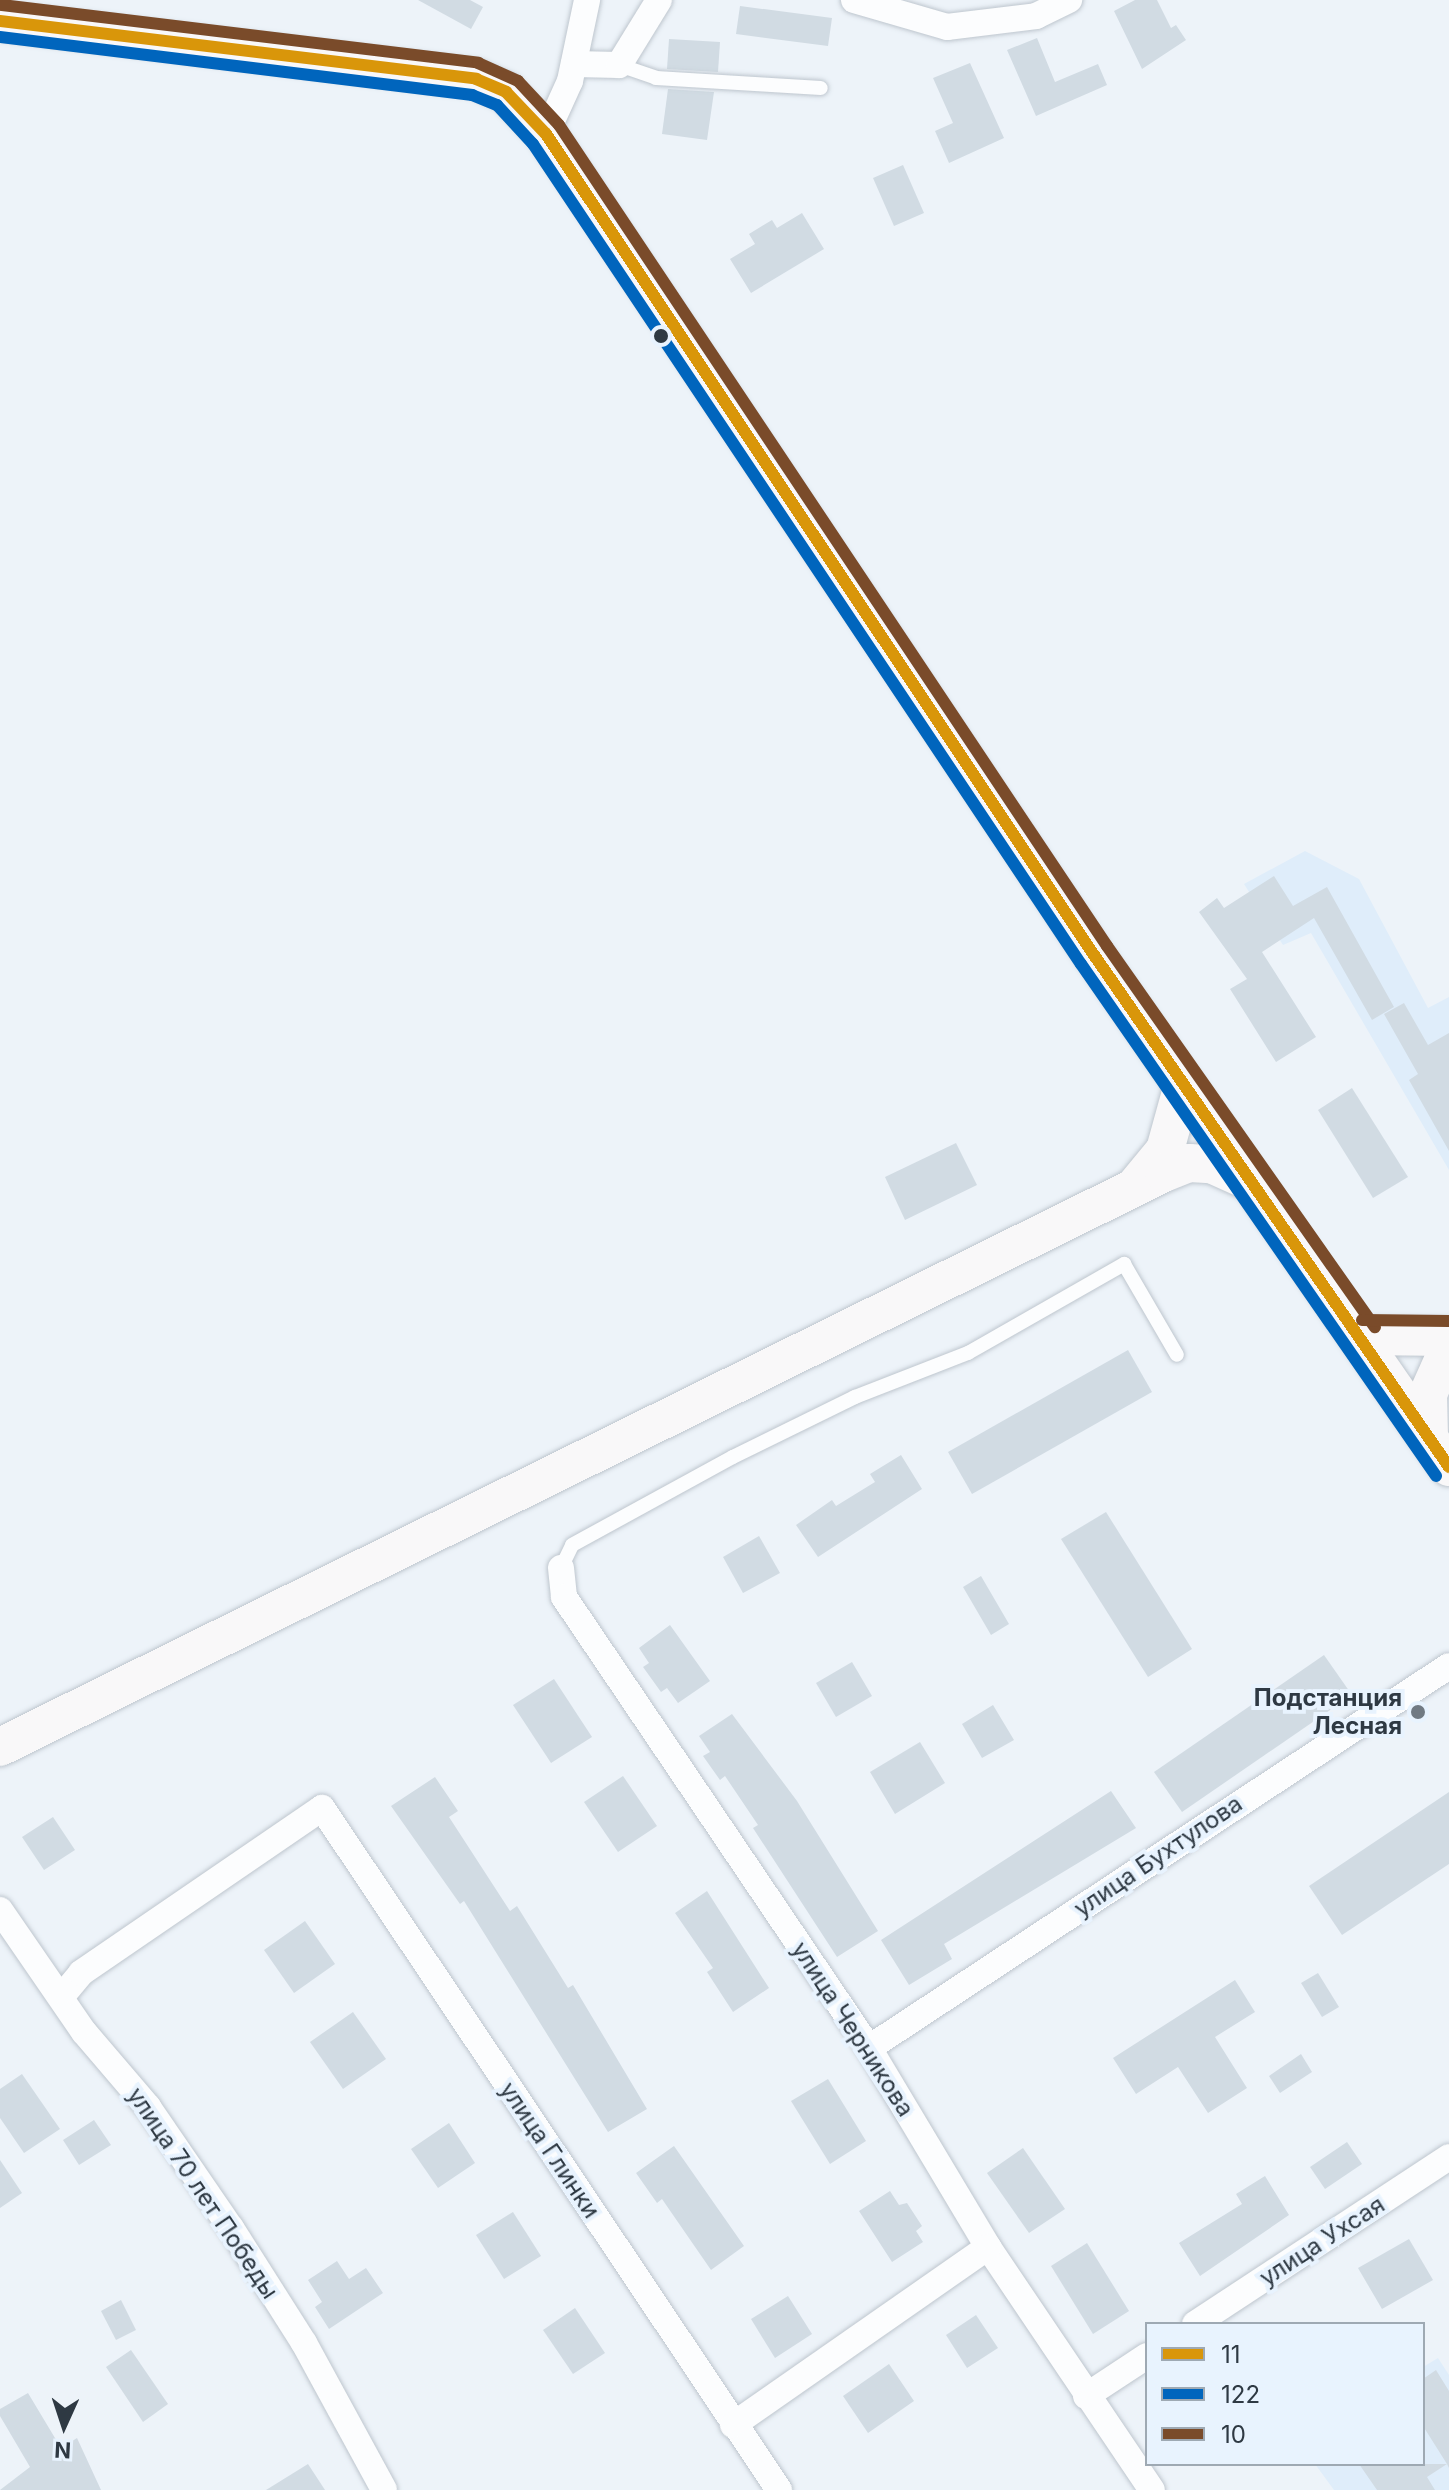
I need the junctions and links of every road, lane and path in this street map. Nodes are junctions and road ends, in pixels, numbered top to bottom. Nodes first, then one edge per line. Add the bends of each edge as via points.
1 (587, 0) edge
2 (659, 0) edge
3 (854, 0) edge
4 (1069, 0) edge
5 (0, 21) edge
6 (574, 64) junction
7 (619, 65) junction
8 (821, 88) dead end
9 (546, 134) junction
10 (1183, 1085) junction
11 (1249, 1181) junction
12 (1134, 1187) junction
13 (1362, 1336) junction
14 (1449, 1337) edge
15 (1449, 1347) edge
16 (1177, 1355) dead end
17 (1439, 1452) edge
18 (561, 1568) joint
19 (1449, 1666) edge
20 (0, 1747) edge
21 (0, 1910) edge
22 (62, 1996) junction
23 (869, 2048) junction
24 (1449, 2157) edge
25 (988, 2247) junction
26 (1198, 2322) edge
27 (1145, 2357) edge
28 (1086, 2396) junction
29 (733, 2425) junction
30 (384, 2490) edge
31 (779, 2490) edge
32 (1152, 2490) edge

1 - 6 street
2 - 7 street
3 - 4 street via 947,27 1036,16
5 - 9 street via 476,79 506,92
6 - 7 street
6 - 9 street
7 - 8 lane via 656,78
9 - 10 street
10 - 11 street
10 - 12 street via 1165,1150
11 - 12 street via 1228,1168 1189,1163
11 - 13 street
12 - 20 street
13 - 14 street
13 - 17 street
15 - 17 street via 1428,1394
16 - 18 lane via 1124,1264 968,1353 855,1397 733,1457 572,1545
18 - 23 street, улица Черникова via 564,1597
19 - 23 street, улица Бухтулова
21 - 22 street, улица 70 лет Победы
22 - 29 street, улица Глинки via 81,1973 322,1808
22 - 30 street, улица 70 лет Победы via 84,2032 148,2107 231,2228 304,2343
23 - 25 street, улица Черникова
24 - 26 street, улица Ухсая
25 - 28 street, улица Черникова
25 - 29 street
27 - 28 street
28 - 32 street, улица Черникова
29 - 31 street, улица Глинки

